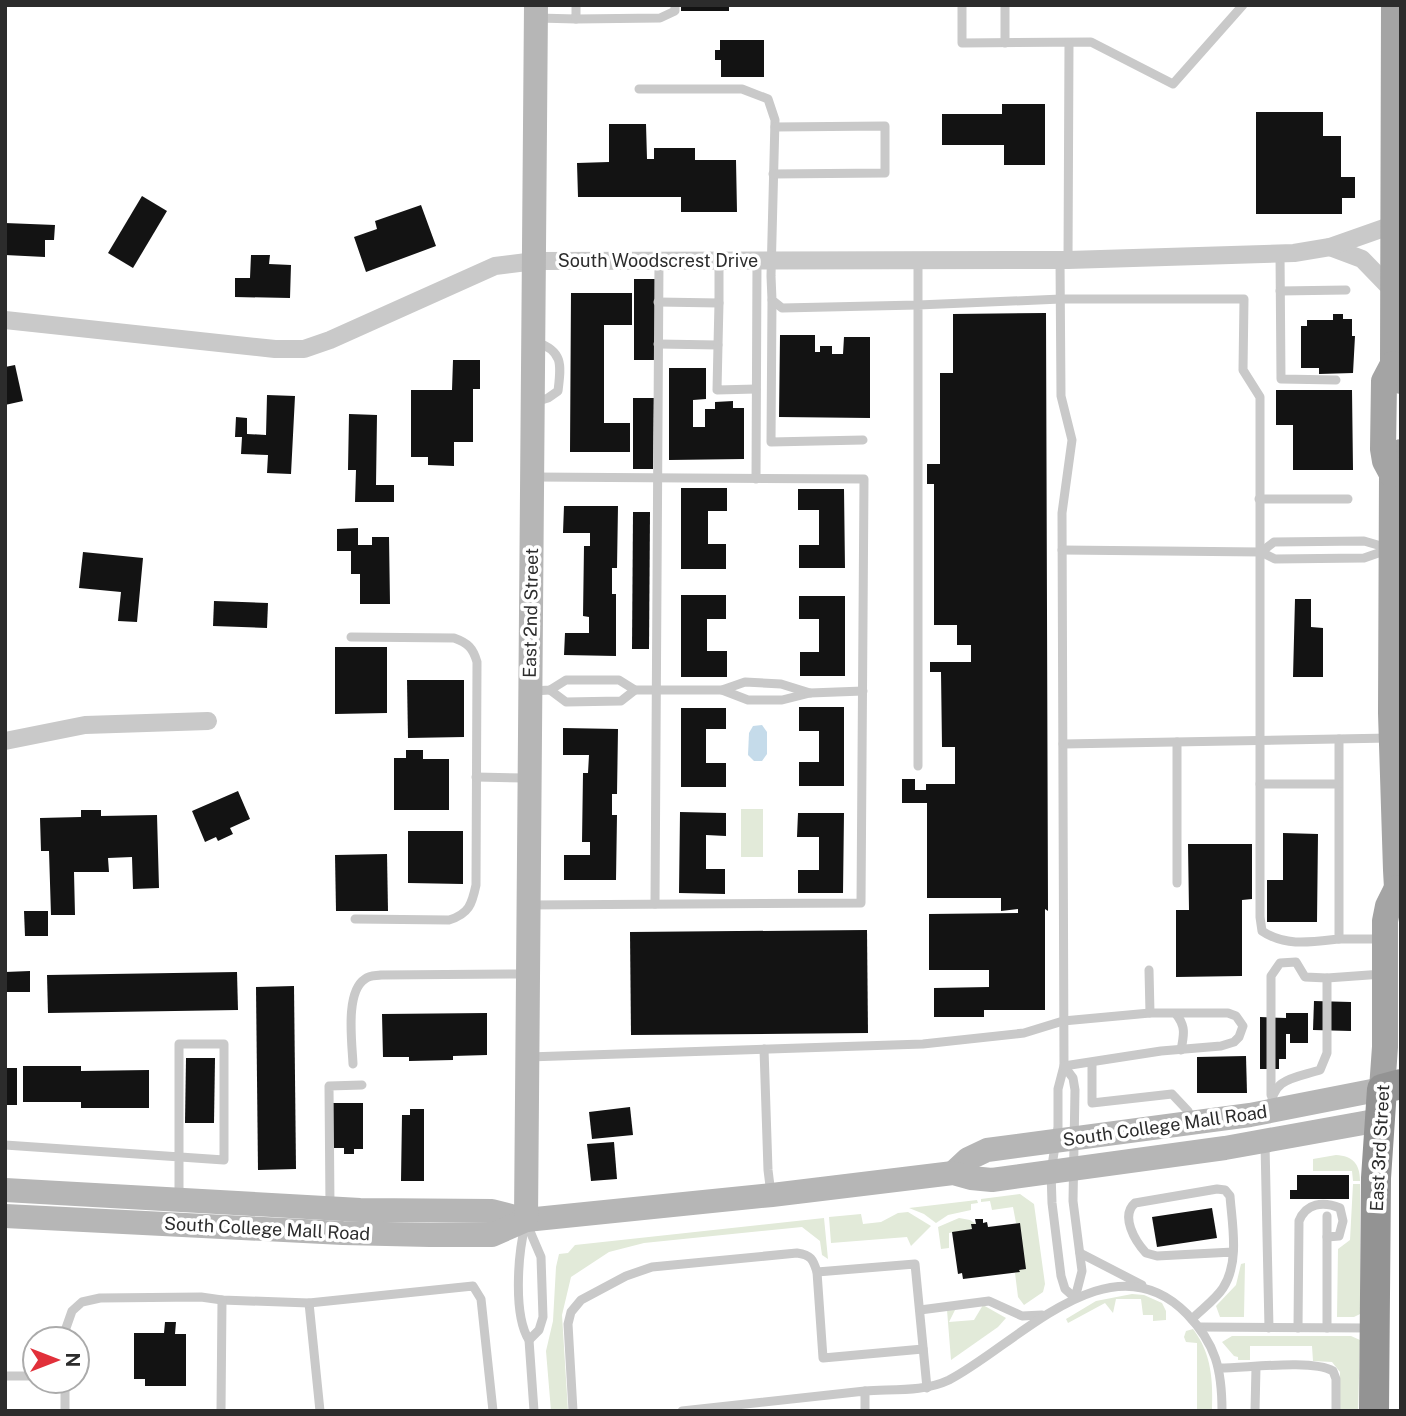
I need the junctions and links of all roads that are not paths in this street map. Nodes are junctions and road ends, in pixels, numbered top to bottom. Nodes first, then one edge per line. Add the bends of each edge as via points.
1 (576, 5) edge
2 (675, 5) edge
3 (962, 5) edge
4 (1005, 5) edge
5 (1243, 5) edge
6 (1394, 5) edge
7 (536, 12) edge
8 (576, 19) junction
9 (1005, 43) junction
10 (1069, 43) junction
11 (1397, 58) edge
12 (639, 89) dead end
13 (775, 127) junction
14 (773, 174) junction
15 (1397, 223) edge
16 (1330, 247) junction
17 (1280, 253) junction
18 (1064, 260) junction
19 (535, 261) junction
20 (659, 261) junction
21 (719, 261) junction
22 (764, 261) junction
23 (918, 261) junction
24 (1346, 290) dead end
25 (1280, 291) junction
26 (1393, 291) junction
27 (1061, 299) junction
28 (772, 300) junction
29 (658, 302) junction
30 (719, 303) junction
31 (918, 305) junction
32 (5, 320) edge
33 (658, 344) junction
34 (718, 345) junction
35 (1397, 373) edge
36 (1336, 380) dead end
37 (756, 389) junction
38 (863, 440) dead end
39 (1396, 463) edge
40 (533, 477) junction
41 (657, 478) junction
42 (756, 478) junction
43 (1259, 499) junction
44 (1348, 499) dead end
45 (1391, 549) junction
46 (1062, 550) junction
47 (1261, 552) junction
48 (351, 637) dead end
49 (635, 690) junction
50 (656, 690) junction
51 (722, 690) junction
52 (540, 691) junction
53 (863, 691) junction
54 (810, 693) junction
55 (208, 721) dead end
56 (1396, 725) edge
57 (1339, 739) junction
58 (1260, 740) junction
59 (5, 741) edge
60 (1177, 742) junction
61 (1063, 744) junction
62 (918, 766) dead end
63 (476, 777) junction
64 (529, 778) junction
65 (1338, 783) junction
66 (1260, 784) junction
67 (1398, 837) edge
68 (1398, 881) edge
69 (1177, 883) dead end
70 (655, 904) junction
71 (528, 905) junction
72 (355, 919) dead end
73 (1339, 939) junction
74 (1385, 939) junction
75 (1149, 970) dead end
76 (527, 974) junction
77 (1385, 974) junction
78 (1327, 978) junction
79 (1150, 1013) junction
80 (1176, 1014) junction
81 (1063, 1021) junction
82 (764, 1049) junction
83 (1181, 1050) junction
84 (526, 1057) junction
85 (1092, 1063) junction
86 (353, 1064) dead end
87 (1064, 1066) junction
88 (362, 1085) dead end
89 (1391, 1086) edge
90 (1271, 1103) junction
91 (1390, 1117) edge
92 (1192, 1122) junction
93 (1065, 1140) junction
94 (1265, 1142) junction
95 (5, 1145) edge
96 (179, 1157) junction
97 (1062, 1171) junction
98 (953, 1172) junction
99 (5, 1190) edge
100 (772, 1195) junction
101 (179, 1199) junction
102 (330, 1208) junction
103 (5, 1216) edge
104 (1327, 1216) dead end
105 (526, 1220) junction
106 (392, 1223) junction
107 (320, 1232) junction
108 (1327, 1237) junction
109 (1233, 1252) junction
110 (1080, 1253) junction
111 (817, 1272) junction
112 (1156, 1292) junction
113 (1075, 1298) junction
114 (222, 1300) junction
115 (309, 1303) junction
116 (920, 1310) junction
117 (1044, 1315) junction
118 (1192, 1319) junction
119 (67, 1325) edge
120 (1200, 1327) junction
121 (1269, 1328) junction
122 (1298, 1328) junction
123 (1327, 1328) junction
124 (1375, 1328) junction
125 (529, 1340) junction
126 (923, 1349) junction
127 (1255, 1367) junction
128 (1220, 1368) junction
129 (927, 1388) junction
130 (864, 1391) junction
131 (727, 1408) edge
132 (220, 1411) edge
133 (320, 1411) edge
134 (493, 1411) edge
135 (534, 1411) edge
136 (573, 1411) edge
137 (682, 1411) edge
138 (865, 1411) edge
139 (1222, 1411) edge
140 (1255, 1411) edge
141 (1336, 1411) edge
142 (1374, 1411) edge

1 - 8 lane
2 - 8 lane via 675,11 660,18
3 - 9 lane via 962,43
4 - 9 lane
5 - 10 lane via 1173,84 1091,42
6 - 11 main road, East 3rd Street
7 - 8 lane
7 - 19 main road, East 2nd Street
9 - 10 lane
10 - 18 lane
11 - 15 main road, East 3rd Street
12 - 13 lane via 742,89 768,99
13 - 14 lane
13 - 14 lane via 885,126 885,173
14 - 22 lane
15 - 16 street, South Woodscrest Drive
15 - 26 main road, East 3rd Street
16 - 17 street, South Woodscrest Drive
16 - 26 street, South Woodscrest Drive via 1362,259
17 - 18 street, South Woodscrest Drive
17 - 25 lane
18 - 23 street, South Woodscrest Drive
18 - 27 lane
19 - 20 street, South Woodscrest Drive
19 - 32 street, South Woodscrest Drive via 495,266 304,349
19 - 40 main road, East 2nd Street
20 - 21 street, South Woodscrest Drive
20 - 29 lane
21 - 22 street, South Woodscrest Drive
21 - 30 lane
22 - 23 street, South Woodscrest Drive
22 - 28 lane
22 - 37 lane
23 - 31 lane
24 - 25 lane
25 - 36 lane via 1281,379
26 - 35 main road, East 3rd Street
27 - 31 lane
27 - 43 lane via 1244,299 1243,370 1260,397
27 - 46 lane via 1061,396 1072,440
28 - 31 lane via 782,308
28 - 38 lane via 772,442
29 - 30 lane
29 - 33 lane
30 - 34 lane
31 - 62 lane
33 - 34 lane
33 - 41 lane
34 - 37 lane via 717,390
35 - 39 main road, East 3rd Street via 1384,381 1383,402 1383,456
37 - 42 lane
39 - 45 main road, East 3rd Street
40 - 41 lane
40 - 52 main road, East 2nd Street
41 - 42 lane
41 - 50 lane
42 - 53 lane via 864,479
43 - 44 lane
43 - 47 lane
45 - 47 lane via 1364,558 1275,559
45 - 47 lane via 1364,541 1274,542
45 - 56 main road, East 3rd Street
46 - 47 lane
46 - 61 lane
47 - 58 lane
48 - 63 lane via 454,638 473,649 477,662
49 - 50 lane
49 - 52 lane via 619,680 566,680
49 - 52 lane via 621,701 566,702
50 - 51 lane
50 - 70 lane
51 - 54 lane via 748,700 782,700
51 - 54 lane via 745,682 781,684
52 - 64 main road, East 2nd Street
53 - 54 lane
53 - 70 lane via 861,903
55 - 59 street via 85,725
56 - 57 lane
56 - 67 main road, East 3rd Street
57 - 58 lane
57 - 65 lane
58 - 60 lane
58 - 66 lane
60 - 61 lane
60 - 69 lane
61 - 81 lane
63 - 64 lane
63 - 72 lane via 476,885 463,916 449,920
64 - 71 main road, East 2nd Street
65 - 66 lane
65 - 73 lane
66 - 73 lane via 1262,931 1273,939 1298,943
67 - 68 main road, East 3rd Street
68 - 74 main road, East 3rd Street via 1386,913
70 - 71 lane
71 - 76 main road, East 2nd Street
73 - 74 lane
74 - 77 main road, East 3rd Street
75 - 79 lane
76 - 84 main road, East 2nd Street
76 - 86 lane via 364,979 355,988 352,1006
77 - 78 lane
77 - 89 main road, East 3rd Street
78 - 90 lane via 1327,1053 1320,1070 1278,1084
78 - 90 lane via 1305,977 1296,962 1280,963 1271,976
79 - 80 lane
79 - 81 lane
80 - 83 lane via 1185,1033
80 - 83 lane via 1228,1013 1243,1026 1234,1042
81 - 82 lane via 1024,1033 929,1043
81 - 87 lane
82 - 84 lane
82 - 100 lane
83 - 85 lane
84 - 105 main road, East 2nd Street
85 - 87 lane
85 - 92 lane via 1092,1103 1172,1094
87 - 93 lane via 1059,1079
87 - 93 lane via 1075,1090
88 - 102 lane via 329,1086
89 - 90 main road, South College Mall Road
89 - 91 highway, East 3rd Street
90 - 92 main road, South College Mall Road
91 - 94 main road, South College Mall Road
91 - 124 highway, East 3rd Street via 1376,1178
92 - 93 main road, South College Mall Road
93 - 97 lane
93 - 97 lane
93 - 98 main road, South College Mall Road via 981,1152
94 - 97 main road, South College Mall Road
94 - 121 lane
95 - 96 lane
96 - 96 lane via 179,1044 224,1044 224,1160
96 - 101 lane
97 - 98 main road, South College Mall Road via 985,1180
97 - 110 lane via 1073,1201
97 - 113 lane via 1052,1203 1060,1276
98 - 100 main road, South College Mall Road
99 - 101 main road, South College Mall Road
100 - 105 main road, South College Mall Road
101 - 102 main road, South College Mall Road
102 - 106 main road, South College Mall Road
102 - 107 main road
103 - 107 main road, South College Mall Road
104 - 108 lane
105 - 106 main road, South College Mall Road via 492,1211 435,1223
105 - 125 lane via 518,1258 522,1319
105 - 125 lane via 541,1257 543,1317
106 - 107 main road, South College Mall Road
108 - 122 lane via 1339,1236 1340,1208 1330,1204 1309,1207 1298,1221
108 - 123 lane
109 - 109 lane via 1230,1196 1224,1190 1135,1203 1130,1208 1132,1231 1146,1253
109 - 118 lane via 1223,1288
110 - 112 lane
110 - 113 lane via 1082,1271
111 - 116 lane via 915,1265
111 - 126 lane via 823,1358
111 - 136 lane via 813,1259 797,1253 652,1267 581,1300 568,1324
112 - 113 lane via 1108,1287
112 - 118 lane
113 - 117 lane
114 - 115 lane
114 - 119 lane via 113,1298 82,1302
114 - 132 lane
115 - 133 lane
115 - 134 lane via 476,1288 481,1298
116 - 117 lane via 989,1301 1022,1316
116 - 126 lane
117 - 129 lane via 981,1360
118 - 120 lane
120 - 121 lane
120 - 128 lane
121 - 122 lane
122 - 123 lane
123 - 124 lane
124 - 142 highway, East 3rd Street
125 - 135 lane
126 - 129 lane
127 - 128 lane
127 - 140 lane
127 - 141 lane via 1305,1366 1334,1371
128 - 139 lane
129 - 130 lane
130 - 131 lane
130 - 138 lane
131 - 137 lane

